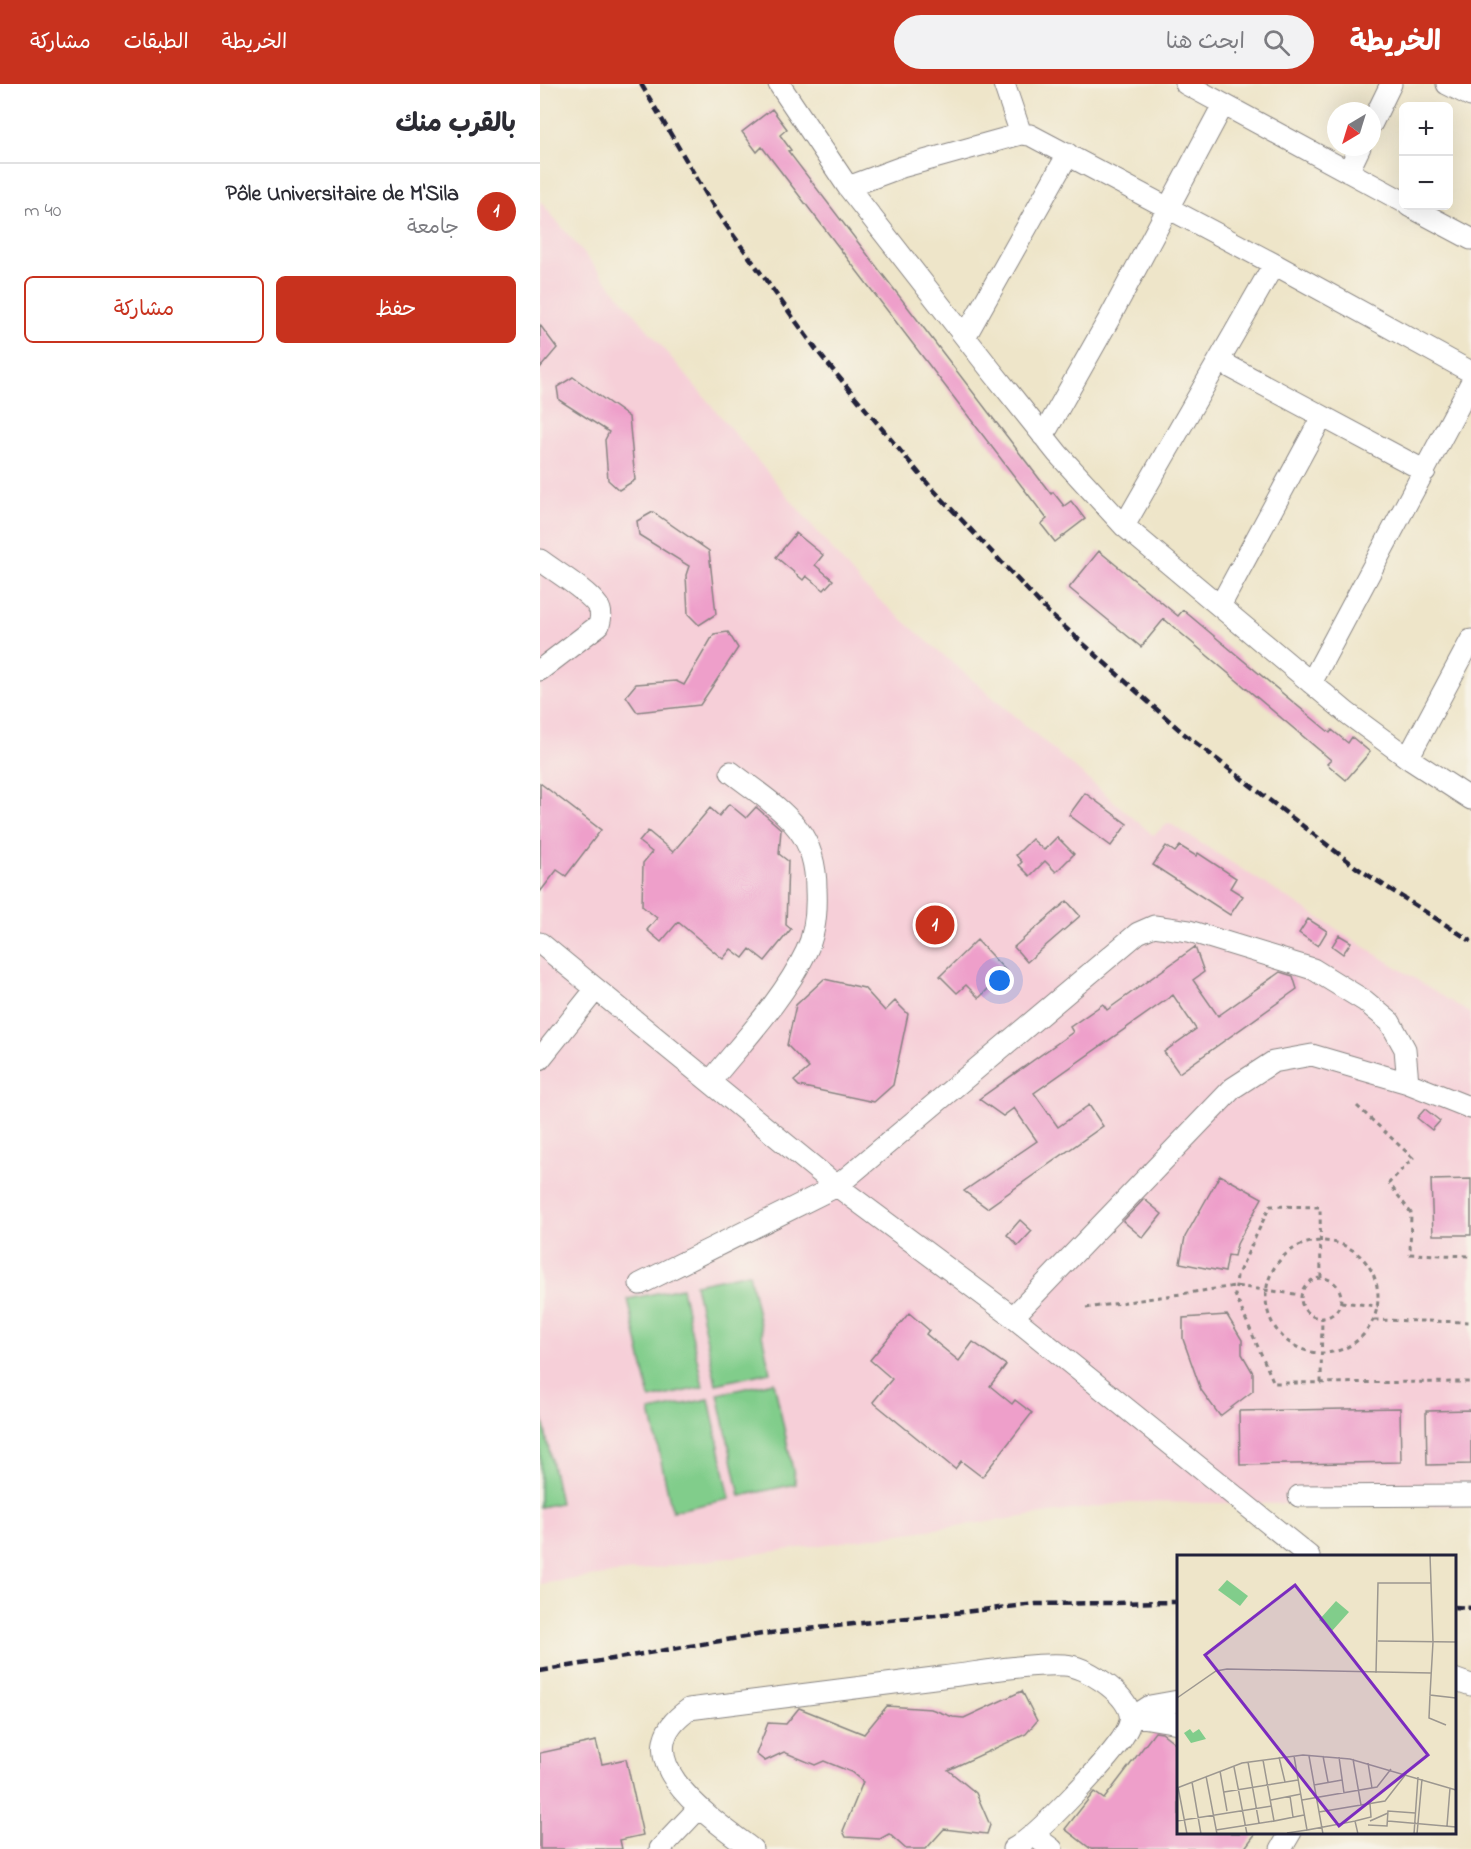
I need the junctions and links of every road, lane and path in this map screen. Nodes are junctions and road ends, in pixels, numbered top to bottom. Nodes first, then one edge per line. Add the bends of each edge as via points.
1 (780, 84) edge
2 (1004, 84) edge
3 (1186, 84) edge
4 (1391, 84) edge
5 (1447, 84) edge
6 (1471, 96) edge
7 (1223, 105) junction
8 (1381, 105) edge
9 (1021, 134) junction
10 (1068, 154) junction
11 (1356, 156) edge
12 (1348, 172) junction
13 (848, 187) junction
14 (1399, 199) edge
15 (1168, 208) junction
16 (1417, 210) edge
17 (1471, 239) edge
18 (1274, 264) junction
19 (965, 337) junction
20 (1219, 361) junction
21 (1471, 372) edge
22 (1471, 383) edge
23 (1322, 417) junction
24 (1042, 436) junction
25 (1425, 471) junction
26 (1124, 526) junction
27 (540, 560) edge
28 (1220, 606) junction
29 (1471, 640) edge
30 (540, 670) edge
31 (1311, 683) junction
32 (1408, 758) junction
33 (731, 772) dead end
34 (1471, 799) edge
35 (540, 943) edge
36 (596, 989) junction
37 (540, 1059) edge
38 (710, 1082) junction
39 (1408, 1083) junction
40 (1357, 1106) dead end
41 (1471, 1108) edge
42 (837, 1186) junction
43 (1322, 1241) junction
44 (1471, 1256) edge
45 (1321, 1278) junction
46 (640, 1284) dead end
47 (1235, 1286) junction
48 (1266, 1291) junction
49 (1302, 1295) junction
50 (1341, 1302) junction
51 (1378, 1306) junction
52 (1086, 1308) dead end
53 (1013, 1317) junction
54 (1322, 1317) junction
55 (1374, 1320) junction
56 (1471, 1322) edge
57 (1322, 1353) junction
58 (1471, 1382) edge
59 (1321, 1383) junction
60 (1471, 1495) edge
61 (1299, 1496) dead end
62 (1307, 1555) edge
63 (1456, 1679) edge
64 (1471, 1685) edge
65 (1177, 1701) edge
66 (1133, 1715) junction
67 (1177, 1723) edge
68 (698, 1809) junction
69 (1290, 1834) edge
70 (1033, 1835) junction
71 (660, 1849) edge
72 (752, 1849) edge
73 (1013, 1849) edge
74 (1052, 1849) edge
75 (1281, 1849) edge

1 - 13 street
2 - 9 street
3 - 7 street
4 - 8 street
5 - 6 street
7 - 12 street
7 - 15 street
9 - 10 street via 1041,139
9 - 13 street via 902,167
10 - 15 street
10 - 19 street
11 - 12 street
12 - 14 street
13 - 19 street
15 - 18 street
15 - 24 street
16 - 17 street
18 - 20 street
18 - 21 street
19 - 24 street
20 - 23 street
20 - 26 street
22 - 25 street
23 - 25 street
23 - 28 street
24 - 26 street
25 - 31 street
26 - 28 street
27 - 30 street via 588,596 600,607 601,615 599,625
28 - 31 street
29 - 32 street
31 - 32 street
32 - 34 street
33 - 38 street via 778,808 798,829 812,856 817,900 807,951 787,985
35 - 36 street
36 - 37 street
36 - 38 street
38 - 42 street
39 - 41 street
39 - 42 street via 1406,1049 1390,1022 1365,1001 1312,969 1189,931 1154,926 1138,933
39 - 53 street via 1312,1055 1273,1062 1233,1088
40 - 44 path via 1413,1158 1389,1183 1411,1213 1410,1254
42 - 46 street
42 - 53 street
43 - 45 path
43 - 47 path via 1320,1208 1270,1206
43 - 48 path via 1294,1248 1280,1259 1270,1274
43 - 51 path via 1346,1246 1361,1256 1378,1288
45 - 49 path via 1307,1284
45 - 50 path via 1336,1284
47 - 48 path
47 - 52 path
47 - 59 path via 1235,1295 1274,1383
48 - 49 path
48 - 57 path via 1267,1309 1285,1339 1299,1348
49 - 54 path via 1305,1308
50 - 51 path
50 - 54 path via 1334,1313
51 - 55 path
53 - 62 street
54 - 57 path
55 - 56 path
55 - 57 path via 1351,1346
57 - 59 path
58 - 59 path
60 - 61 street
63 - 64 street
65 - 66 street via 1150,1706
66 - 67 street
66 - 68 street via 1098,1678 1083,1669 1064,1665 689,1709 675,1719 664,1744 666,1762 678,1787
66 - 70 street via 1114,1749
68 - 71 street
68 - 72 street
69 - 75 street
70 - 73 street
70 - 74 street

